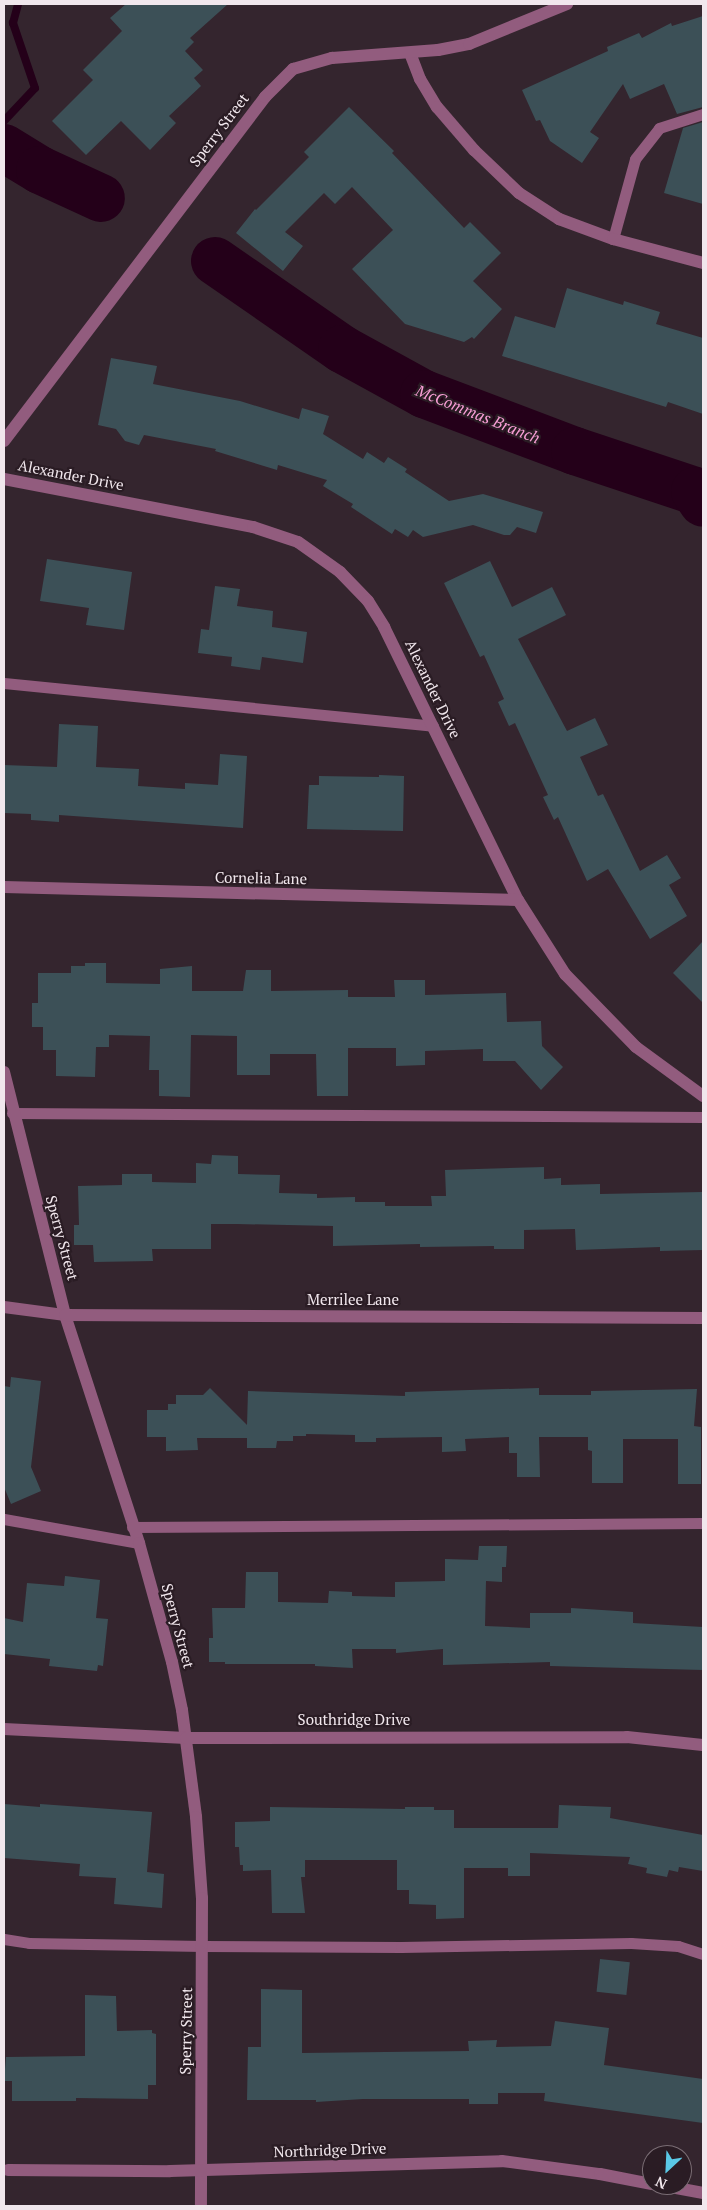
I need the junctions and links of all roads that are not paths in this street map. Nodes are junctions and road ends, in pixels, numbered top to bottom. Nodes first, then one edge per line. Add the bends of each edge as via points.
1 (567, 4) edge
2 (410, 53) junction
3 (703, 114) edge
4 (613, 239) junction
5 (703, 263) edge
6 (4, 441) edge
7 (4, 478) edge
8 (4, 683) edge
9 (433, 726) junction
10 (4, 888) edge
11 (518, 900) junction
12 (4, 1072) edge
13 (6, 1095) edge
14 (703, 1096) edge
15 (12, 1112) junction
16 (703, 1117) edge
17 (4, 1308) edge
18 (65, 1315) junction
19 (703, 1318) edge
20 (4, 1519) edge
21 (703, 1522) edge
22 (132, 1527) junction
23 (138, 1542) junction
24 (4, 1729) edge
25 (186, 1738) junction
26 (703, 1745) edge
27 (4, 1939) edge
28 (203, 1946) junction
29 (703, 1954) edge
30 (6, 2170) edge
31 (201, 2170) junction
32 (642, 2182) edge
33 (201, 2206) edge

1 - 2 street, Sperry Street via 469,44
2 - 4 street via 420,79 437,107 474,150 519,193 559,219
2 - 6 street, Sperry Street via 332,58 293,69 265,97
3 - 4 lane via 659,128 635,159
4 - 5 street
7 - 9 street, Alexander Drive via 253,527 298,542 340,572 368,601
8 - 9 lane
9 - 11 street, Alexander Drive
10 - 11 street, Cornelia Lane
11 - 14 street, Alexander Drive via 565,974 636,1047
12 - 13 street, Sperry Street
13 - 15 street, Sperry Street
15 - 16 lane
15 - 18 street, Sperry Street
17 - 18 street, Merrilee Lane
18 - 19 street, Merrilee Lane
18 - 22 street, Sperry Street
20 - 23 lane
21 - 22 lane
22 - 23 street, Sperry Street
23 - 25 street, Sperry Street via 172,1662
24 - 25 street, Southridge Drive
25 - 26 street, Southridge Drive via 627,1737
25 - 28 street, Sperry Street via 196,1817
27 - 28 lane via 29,1943
28 - 29 lane via 631,1943 678,1946
28 - 31 street, Sperry Street
30 - 31 street, Northridge Drive
31 - 32 street, Northridge Drive via 502,2161
31 - 33 street, Sperry Street

